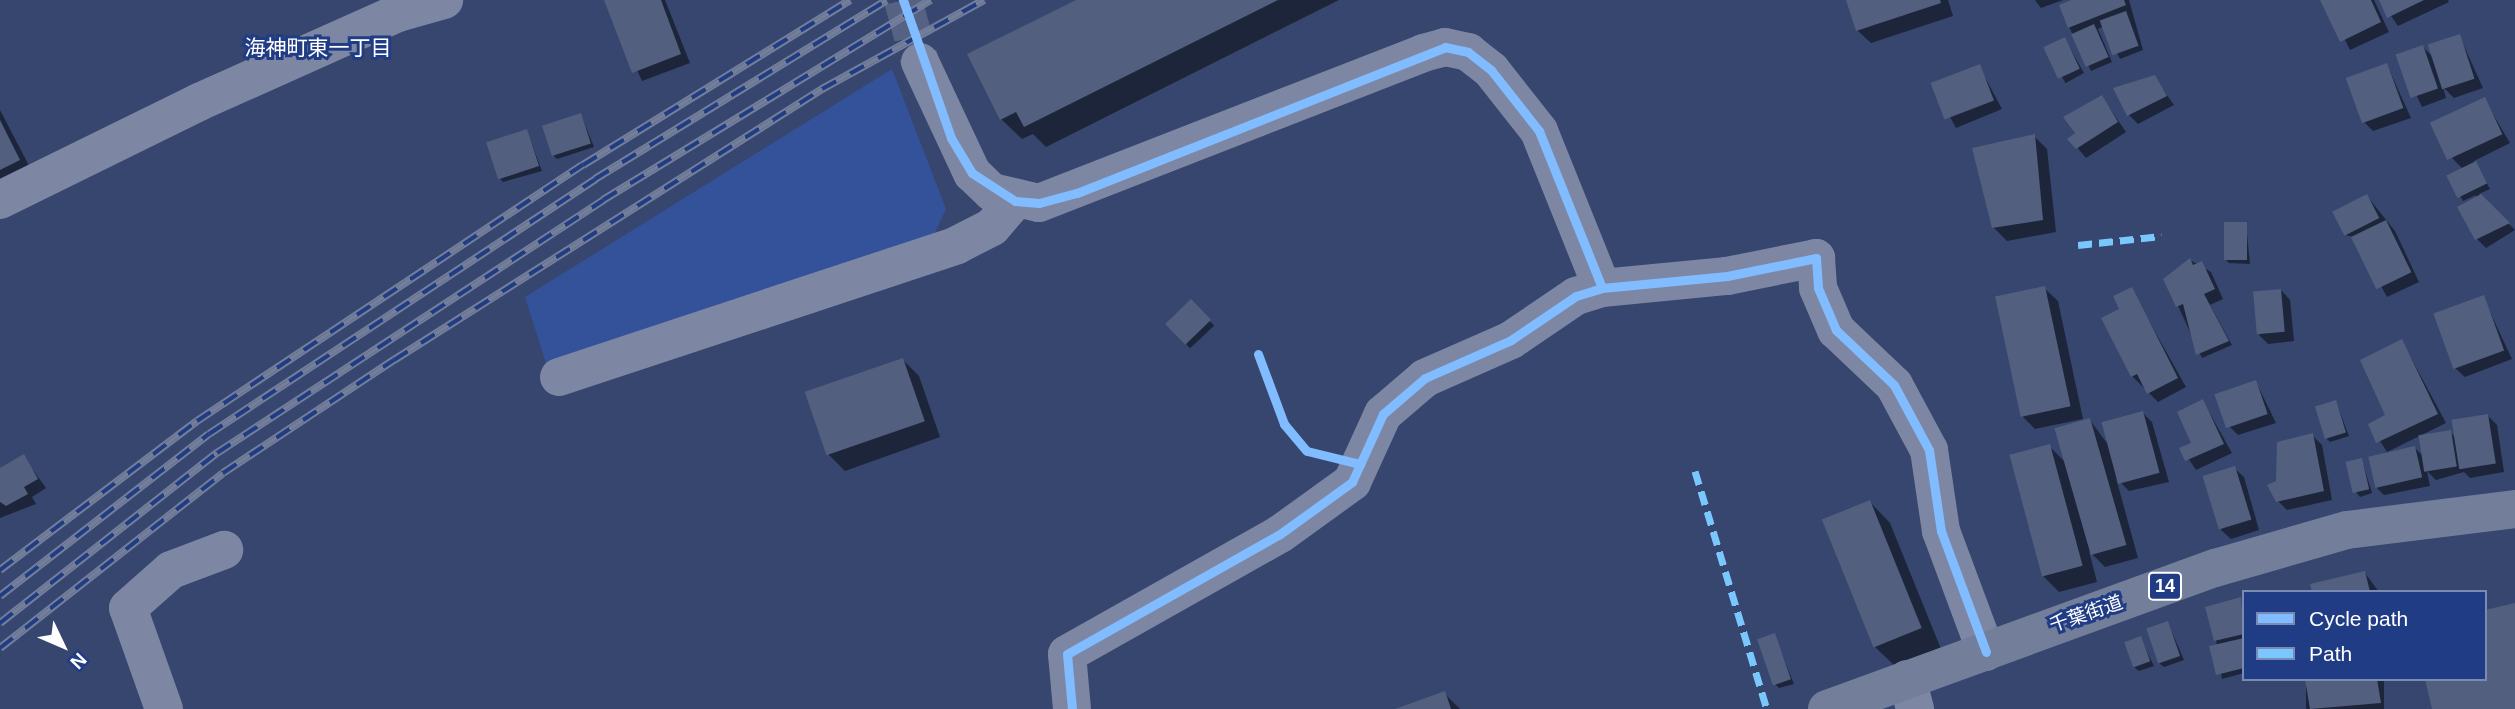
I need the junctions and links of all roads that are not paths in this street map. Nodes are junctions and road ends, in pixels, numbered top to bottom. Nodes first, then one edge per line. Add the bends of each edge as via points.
1 (444, 0) edge
2 (396, 6) edge
3 (920, 62) tunnel mouth
4 (0, 200) edge
5 (1015, 201) junction
6 (1602, 288) junction
7 (559, 377) dead end
8 (2515, 509) edge
9 (225, 550) dead end
10 (1986, 652) junction
11 (1911, 694) edge
12 (164, 709) edge
13 (1072, 709) edge
14 (1827, 709) edge

1 - 2 street
2 - 4 street
3 - 5 street via 972,173
5 - 6 street via 1039,203 1077,192 1445,47 1468,52 1491,70 1539,131
5 - 7 street via 992,227 957,245
6 - 10 street via 1816,258 1818,288 1836,330 1894,385 1929,450 1941,531
6 - 13 street via 1576,296 1511,340 1425,378 1383,414 1352,482 1280,534 1067,654
8 - 10 highway, 千葉街道 / 14 via 2347,530 2215,568
9 - 12 street via 171,570 128,608
10 - 11 highway, 千葉街道 / 14
11 - 14 highway, 千葉街道 / 14

